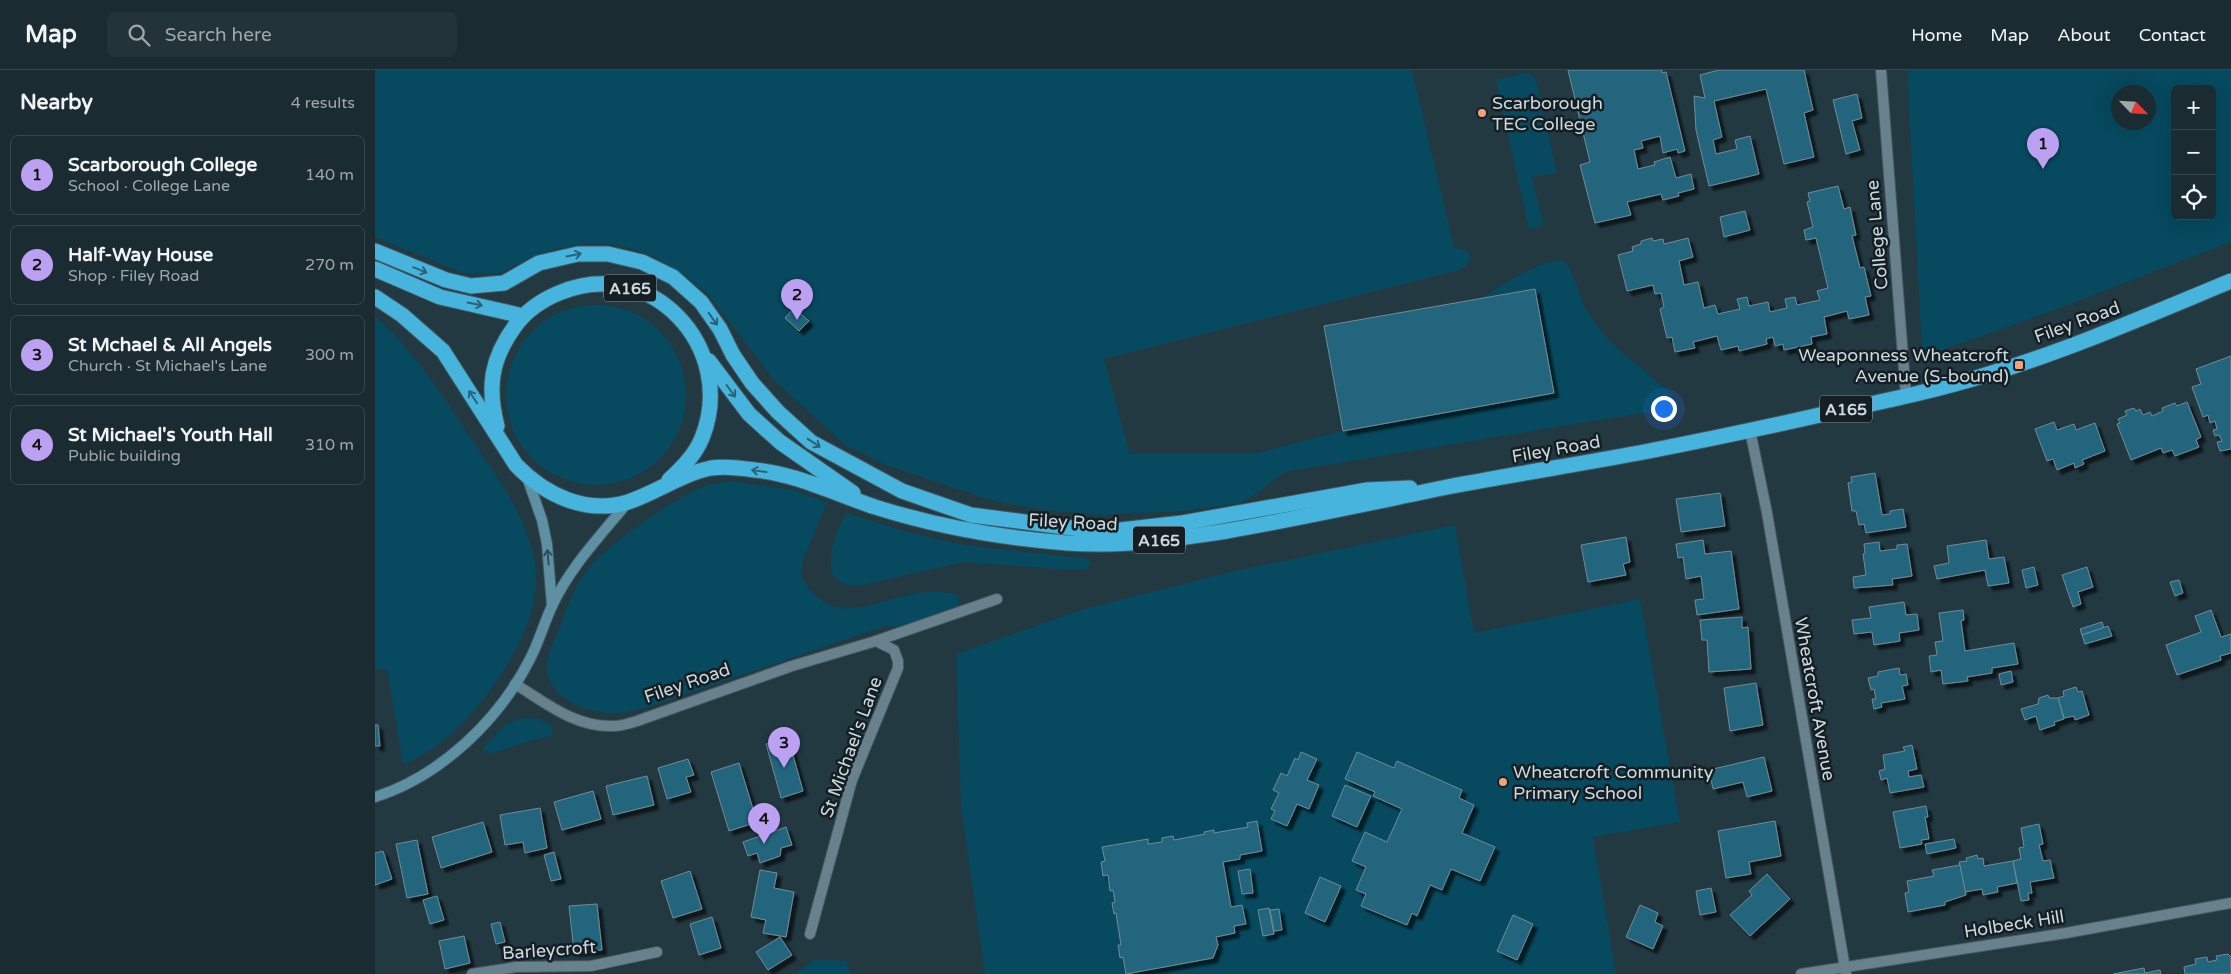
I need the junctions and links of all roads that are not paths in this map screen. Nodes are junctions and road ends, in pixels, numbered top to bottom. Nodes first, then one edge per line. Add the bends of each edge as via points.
1 (1881, 70) edge
2 (375, 250) edge
3 (375, 269) edge
4 (2231, 281) edge
5 (375, 297) edge
6 (523, 316) junction
7 (702, 351) junction
8 (1906, 396) junction
9 (1750, 430) junction
10 (499, 438) junction
11 (527, 477) junction
12 (665, 484) junction
13 (1446, 488) junction
14 (629, 502) junction
15 (872, 506) junction
16 (997, 598) dead end
17 (552, 606) junction
18 (876, 641) junction
19 (515, 684) junction
20 (375, 797) edge
21 (2231, 903) edge
22 (810, 934) dead end
23 (657, 952) dead end
24 (1845, 970) edge
25 (472, 974) edge
26 (1801, 974) edge

1 - 8 street, College Lane
2 -> 13 highway via 446,280 471,286 504,283 539,264 577,254 608,254 642,262 673,277 701,302 752,383 811,442 902,491 971,514 1103,532 1182,523 1367,490
3 -> 6 highway via 440,297
4 - 8 highway, Filey Road / A165 via 2003,370
10 -> 5 highway, Filey Road / A165 via 443,351 402,315
6 - 7 highway, Filey Road / A165 via 545,299 573,287 604,284 635,289 662,302 687,325
6 - 10 highway, Filey Road / A165 via 503,343 492,376 491,402
7 - 12 highway, Filey Road / A165 via 710,379 710,411 701,439 687,464
7 -> 15 highway, Filey Road / A165 via 743,406 774,436
8 - 9 highway, Filey Road / A165
9 - 13 highway, Filey Road / A165
9 - 24 street, Wheatcroft Avenue
10 - 11 highway, Filey Road / A165
11 - 14 highway, Filey Road / A165 via 551,493 587,506 603,507
17 -> 11 street, Filey Road via 545,536
12 - 14 highway, Filey Road / A165
15 -> 12 highway, Filey Road / A165 via 802,480 759,470 712,468
13 - 15 highway, Filey Road / A165 via 1244,528 1122,544 1071,544 989,535 928,523
14 - 17 street, Filey Road via 586,553
16 - 18 street, Filey Road
17 - 19 street, Filey Road via 534,651
18 - 19 street, Filey Road via 791,666 615,726 578,721
18 - 22 street, St Michael's Lane via 894,650 898,668 853,780
19 - 20 street, Filey Road via 480,728 456,750 412,781
21 - 24 street, Holbeck Hill
23 - 25 street, Barleycroft via 591,966 516,967
24 - 26 street, Holbeck Hill

